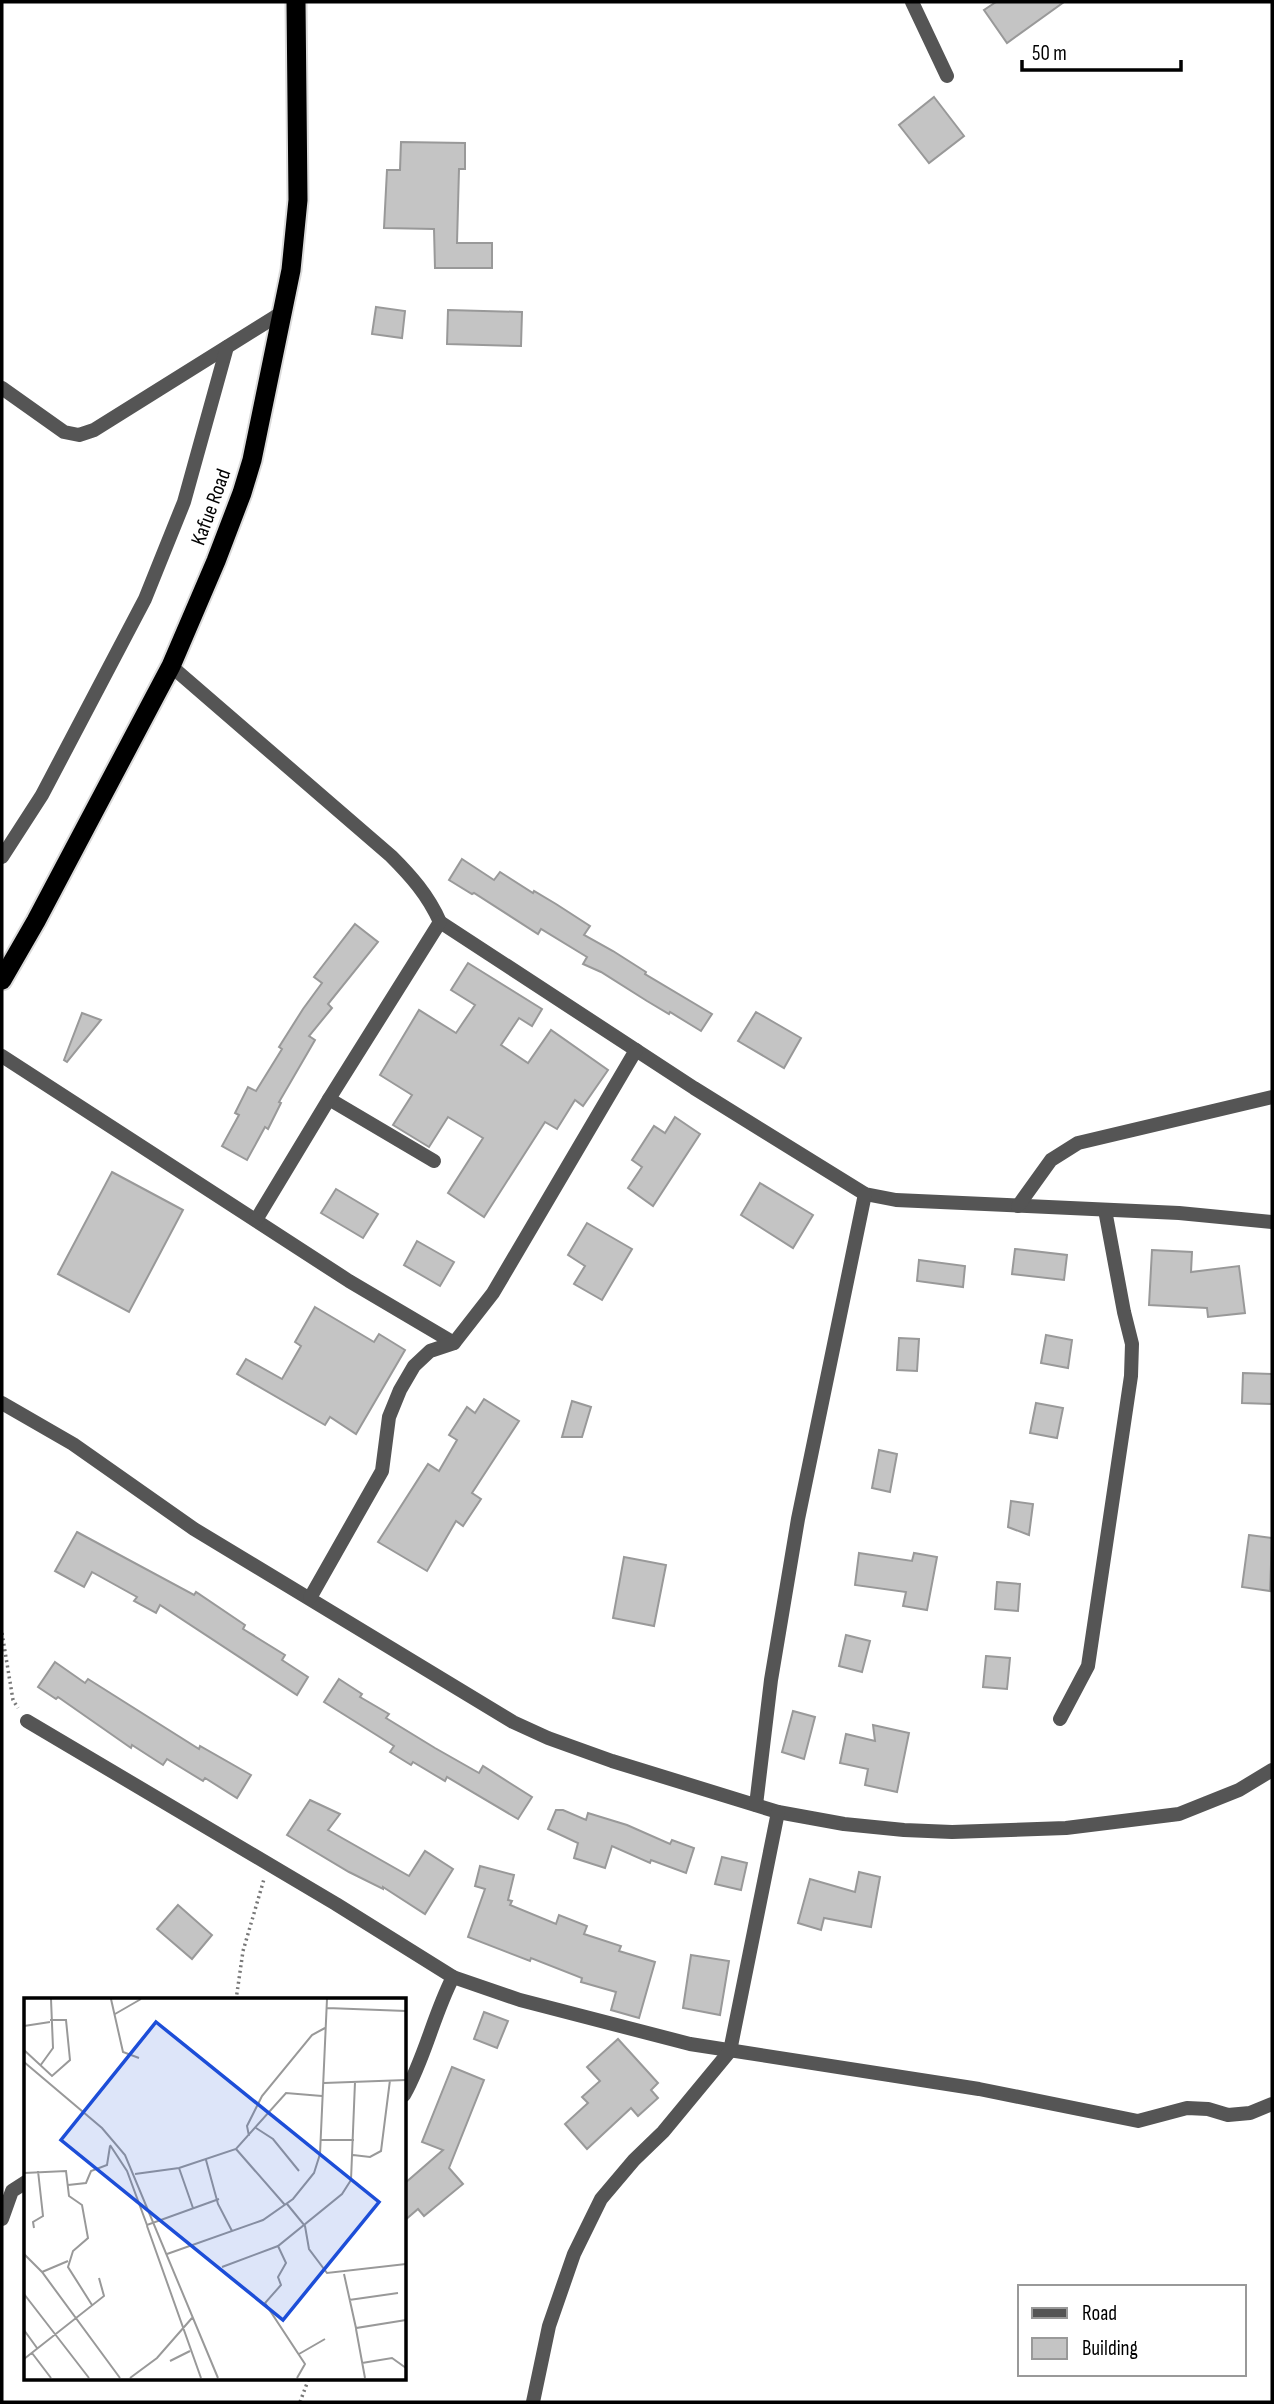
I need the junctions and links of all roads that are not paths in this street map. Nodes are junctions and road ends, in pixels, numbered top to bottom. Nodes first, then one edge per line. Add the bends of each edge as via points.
1 (296, 2) edge
2 (912, 2) edge
3 (947, 76) dead end
4 (283, 312) junction
5 (227, 347) junction
6 (2, 388) edge
7 (171, 666) junction
8 (2, 857) edge
9 (440, 922) junction
10 (2, 980) edge
11 (636, 1050) junction
12 (2, 1056) edge
13 (1272, 1097) edge
14 (329, 1099) junction
15 (434, 1161) dead end
16 (865, 1194) junction
17 (1018, 1206) junction
18 (1105, 1210) junction
19 (256, 1220) junction
20 (1272, 1222) edge
21 (454, 1343) junction
22 (2, 1403) edge
23 (310, 1598) junction
24 (1060, 1719) dead end
25 (27, 1721) road end
26 (1272, 1770) edge
27 (756, 1805) junction
28 (778, 1812) junction
29 (453, 1978) junction
30 (730, 2051) junction
31 (406, 2092) edge
32 (1272, 2104) edge
33 (24, 2183) edge
34 (2, 2219) edge
35 (533, 2402) edge

1 - 4 highway, Kafue Road via 298,200
2 - 3 street
4 - 5 street
4 - 7 highway, Kafue Road via 242,494
5 - 6 street via 79,435 64,432
5 - 8 street via 184,502 145,599 42,796
7 - 9 street via 391,856 418,884
7 - 10 highway, Kafue Road
9 - 11 street
9 - 14 street
11 - 16 street
11 - 21 street via 493,1293
12 - 19 street
13 - 17 street via 1078,1143 1051,1160
14 - 15 street
14 - 19 street
16 - 17 street via 896,1200
16 - 27 street via 798,1519
17 - 18 street
18 - 20 street
18 - 24 street via 1132,1344 1131,1376 1088,1666
19 - 21 street via 349,1282
21 - 23 street via 430,1351 414,1366 400,1390 389,1417 382,1471
22 - 23 street via 73,1444 194,1529
23 - 27 street via 513,1722 612,1761
25 - 29 street
26 - 28 street via 1239,1790 1179,1814 1066,1828 904,1830
27 - 28 street
28 - 30 street
29 - 30 street via 690,2045
29 - 31 street
30 - 32 street via 979,2089 1138,2121 1188,2108 1228,2115
30 - 35 street via 601,2199 574,2254 549,2326
33 - 34 street via 12,2191

